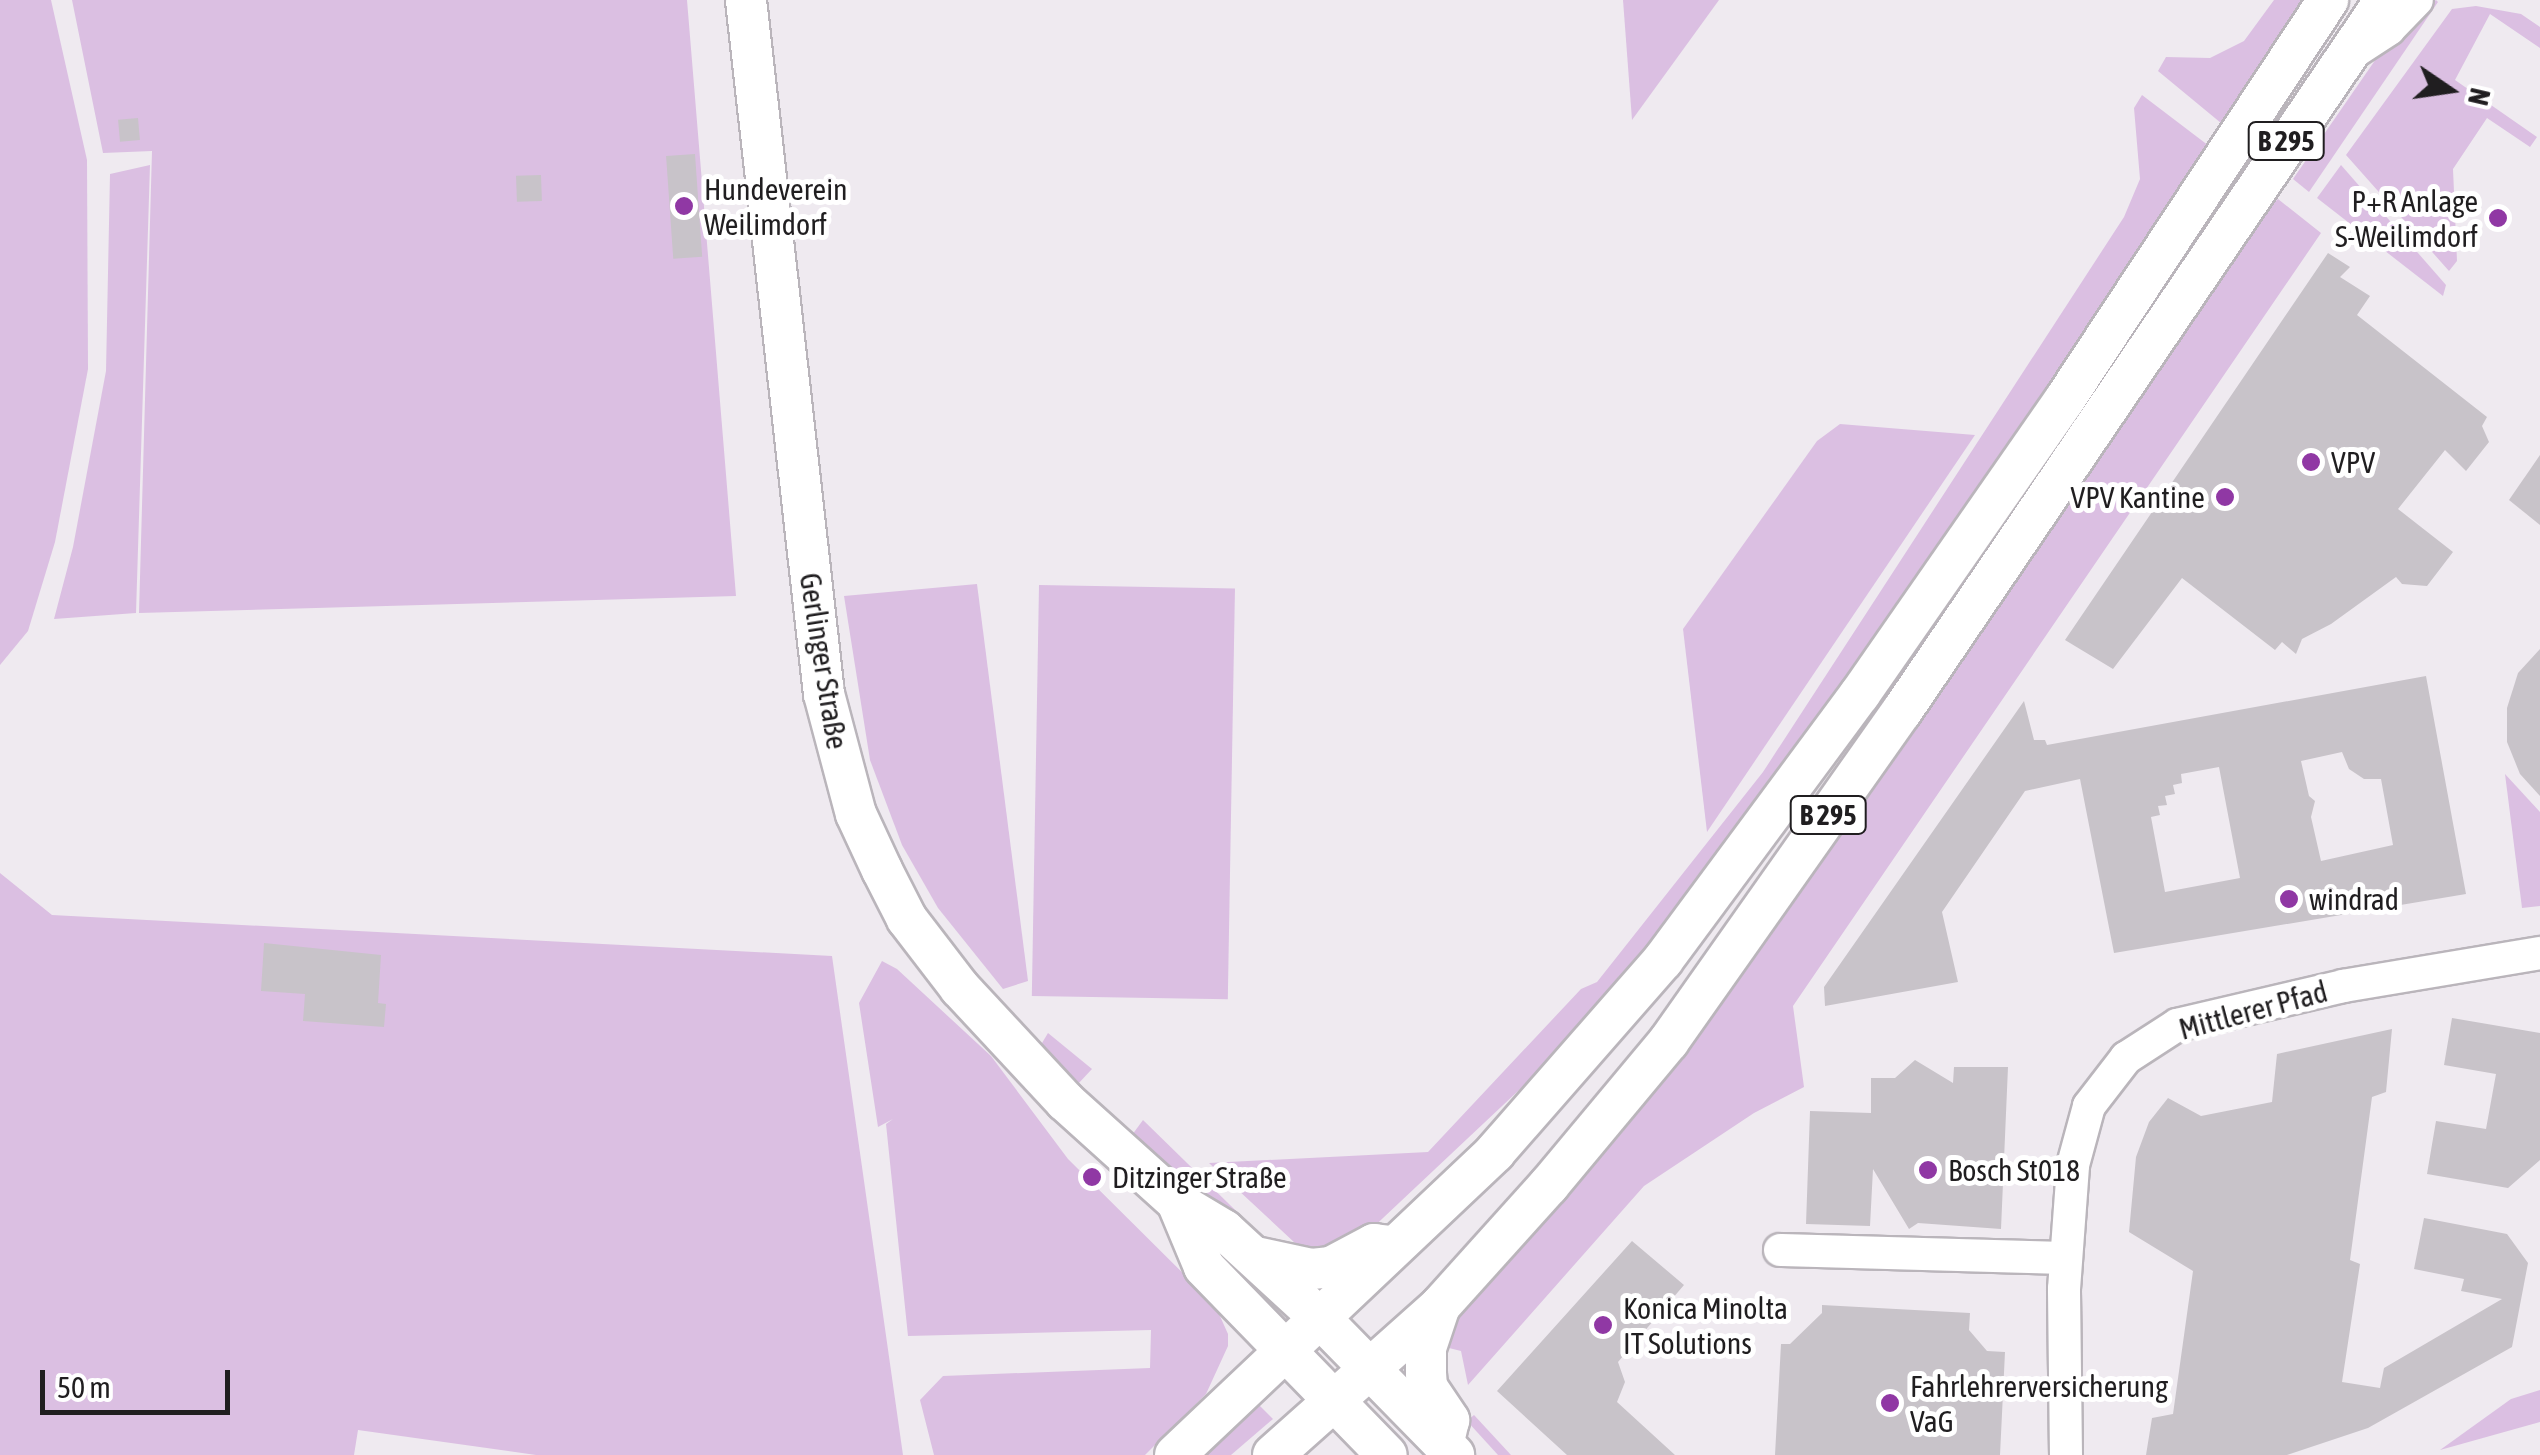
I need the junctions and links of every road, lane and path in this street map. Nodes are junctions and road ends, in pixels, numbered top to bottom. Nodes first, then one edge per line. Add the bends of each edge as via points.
1 (746, 0) edge
2 (2328, 0) edge
3 (2385, 0) edge
4 (2418, 0) edge
5 (2341, 61) junction
6 (2540, 953) edge
7 (1177, 1202) junction
8 (1400, 1247) junction
9 (1780, 1250) dead end
10 (1252, 1256) junction
11 (2066, 1258) junction
12 (1440, 1306) junction
13 (1322, 1320) junction
14 (1285, 1354) junction
15 (1372, 1368) junction
16 (1335, 1402) junction
17 (1449, 1450) edge
18 (1175, 1455) edge
19 (1273, 1455) edge
20 (1387, 1455) edge
21 (2066, 1455) edge

1 - 7 main road, Gerlinger Straße via 824,694 856,814 908,919 960,988 1065,1101
2 - 8 main road, B 295 via 2054,415 1700,914 1565,1077
3 - 5 main road, B 295
4 - 5 street
5 - 12 main road, B 295 via 1902,711 1669,1041
6 - 11 street, Mittlerer Pfad via 2343,986 2177,1025 2126,1058 2089,1106 2073,1165
7 - 10 main road, Gerlinger Straße
7 - 14 main road, Gerlinger Straße via 1204,1267
8 - 10 main road via 1374,1244 1312,1269
8 - 13 main road, B 295
9 - 11 street
10 - 13 main road, Gerlinger Straße
11 - 21 street, Mittlerer Pfad
12 - 15 main road, B 295
12 - 17 main road via 1426,1348 1426,1373 1449,1420
13 - 14 main road, B 295
13 - 15 main road, Gerlinger Straße
14 - 16 main road, Gerlinger Straße
14 - 18 main road, B 295
15 - 16 main road, B 295
15 - 17 main road, Gerlinger Straße
16 - 19 main road, B 295
16 - 20 main road, Gerlinger Straße

